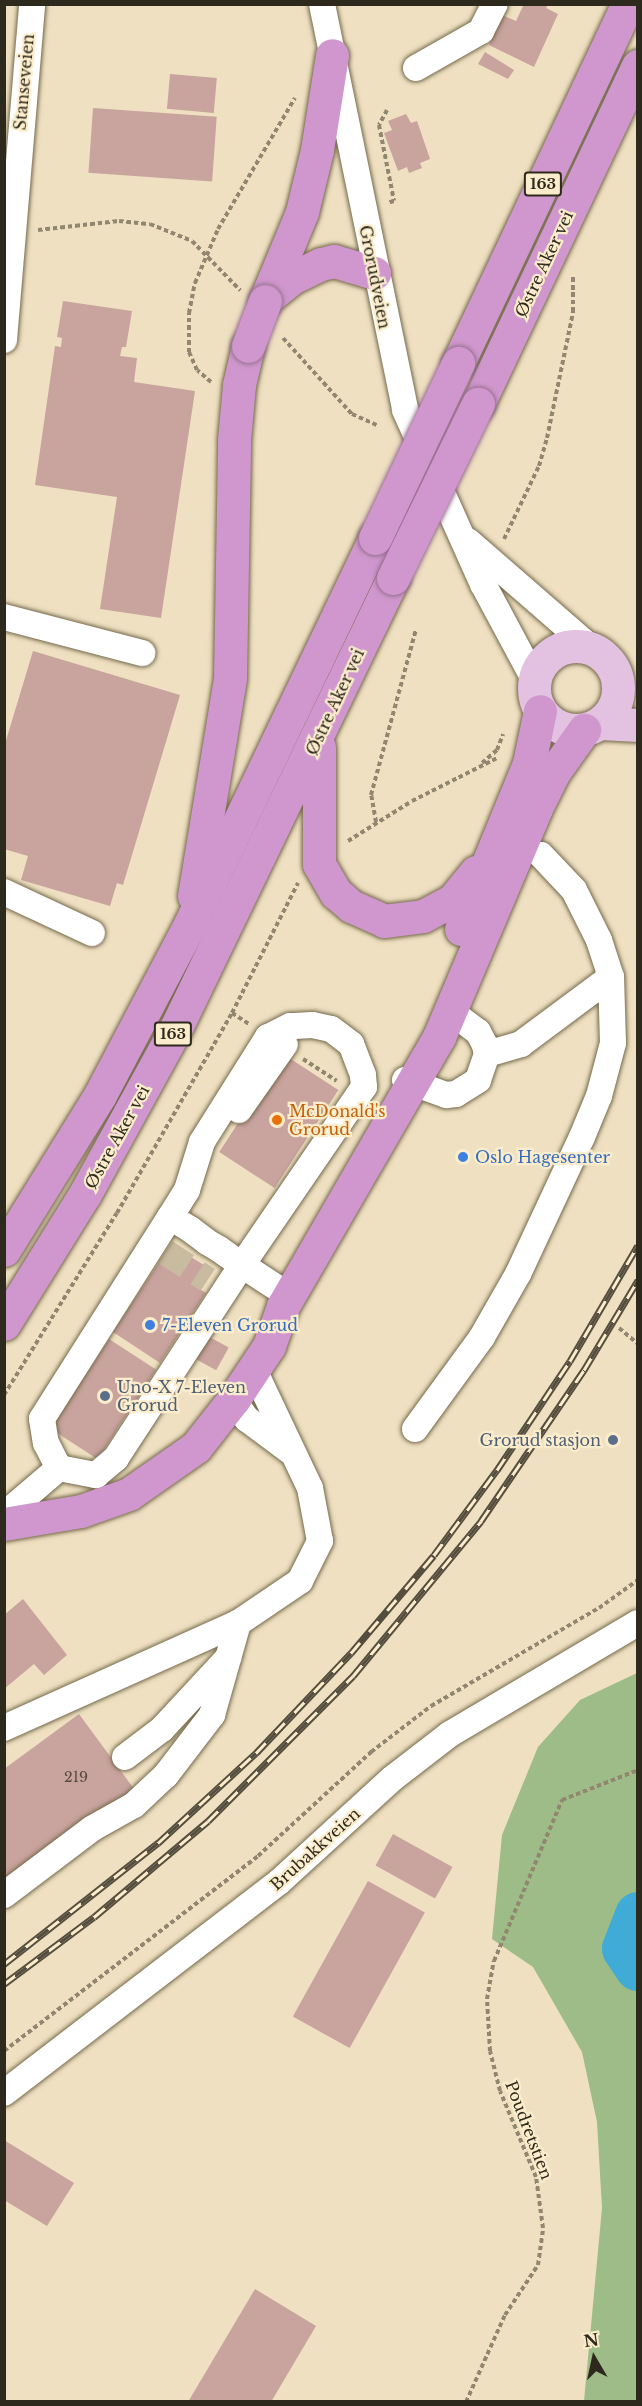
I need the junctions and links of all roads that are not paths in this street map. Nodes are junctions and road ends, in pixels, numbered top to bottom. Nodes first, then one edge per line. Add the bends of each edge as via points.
1 (32, 4) edge
2 (322, 4) edge
3 (495, 4) edge
4 (628, 4) edge
5 (332, 55) junction
6 (638, 66) edge
7 (416, 68) dead end
8 (374, 273) junction
9 (266, 292) junction
10 (5, 333) edge
11 (4, 340) edge
12 (465, 539) junction
13 (4, 617) edge
14 (142, 653) dead end
15 (614, 667) edge
16 (534, 679) junction
17 (540, 711) junction
18 (638, 725) edge
19 (592, 726) junction
20 (320, 734) junction
21 (541, 855) dead end
22 (489, 857) junction
23 (4, 892) edge
24 (190, 924) junction
25 (93, 933) dead end
26 (611, 977) junction
27 (450, 1011) junction
28 (487, 1054) junction
29 (405, 1086) junction
30 (170, 1217) junction
31 (4, 1250) edge
32 (242, 1265) junction
33 (285, 1301) junction
34 (4, 1324) edge
35 (254, 1370) junction
36 (233, 1400) junction
37 (415, 1429) dead end
38 (293, 1453) junction
39 (59, 1468) junction
40 (4, 1515) edge
41 (4, 1524) edge
42 (238, 1623) junction
43 (638, 1623) edge
44 (230, 1656) junction
45 (4, 1728) edge
46 (125, 1757) dead end
47 (4, 1895) edge
48 (4, 2093) edge

1 - 10 street, Stanseveien
2 - 5 street, Grorudveien
3 - 7 street via 481,31
4 - 24 highway, Østre Aker vei / 163, bridge
5 - 8 street, Grorudveien
5 - 9 highway, 163 via 311,180 302,212
6 - 20 highway, Østre Aker vei / 163, bridge
8 - 9 highway via 334,261 307,269
8 - 12 street, Grorudveien via 405,410
9 - 24 highway, 163, bridge via 239,385 234,440 230,678
10 - 11 street, Stanseveien
12 - 15 street, Grorudveien
12 - 16 street, Grorudveien via 483,584
13 - 14 street
15 - 16 main road via 579,645 556,650 539,667
15 - 19 main road via 618,698
16 - 17 main road via 533,690
17 - 19 main road via 560,727
17 - 22 highway, 163 via 529,763
18 - 19 main road
19 - 27 highway, 163 via 554,772 536,808
20 - 22 highway, 163 via 316,826 319,864 336,894 351,906 384,921 423,916 453,900
20 - 34 highway, Østre Aker vei / 163 via 175,1030 85,1194
21 - 26 street via 574,890 599,940
22 - 29 highway, 163 via 417,1030
23 - 25 street
24 - 31 highway, Østre Aker vei / 163 via 100,1095
26 - 28 street via 521,1044
26 - 37 street via 613,1043 599,1096 562,1186 482,1337
27 - 28 street via 478,1032
27 - 29 highway, 163
28 - 29 street via 478,1080 456,1094
29 - 33 highway, 163
30 - 32 street
30 - 32 street via 187,1190 193,1169 214,1148 282,1046 293,1040 317,1037 340,1050 350,1076 310,1145 295,1185
30 - 39 street via 158,1250 42,1419 46,1443
32 - 33 street
32 - 39 street via 215,1286 116,1458 96,1475
33 - 35 highway, 163 via 269,1346
33 - 36 highway, 163 via 250,1341 230,1372
35 - 36 highway, 163
35 - 38 street
36 - 38 street via 247,1419
36 - 41 highway, 163 via 196,1447 129,1494 81,1511
38 - 42 street via 310,1488 320,1541 300,1581
39 - 40 street
42 - 44 street
42 - 45 street
43 - 48 street, Brubakkveien via 450,1734 393,1778 279,1882
44 - 46 street via 162,1729
44 - 47 street via 212,1715 166,1775 134,1805 93,1828

